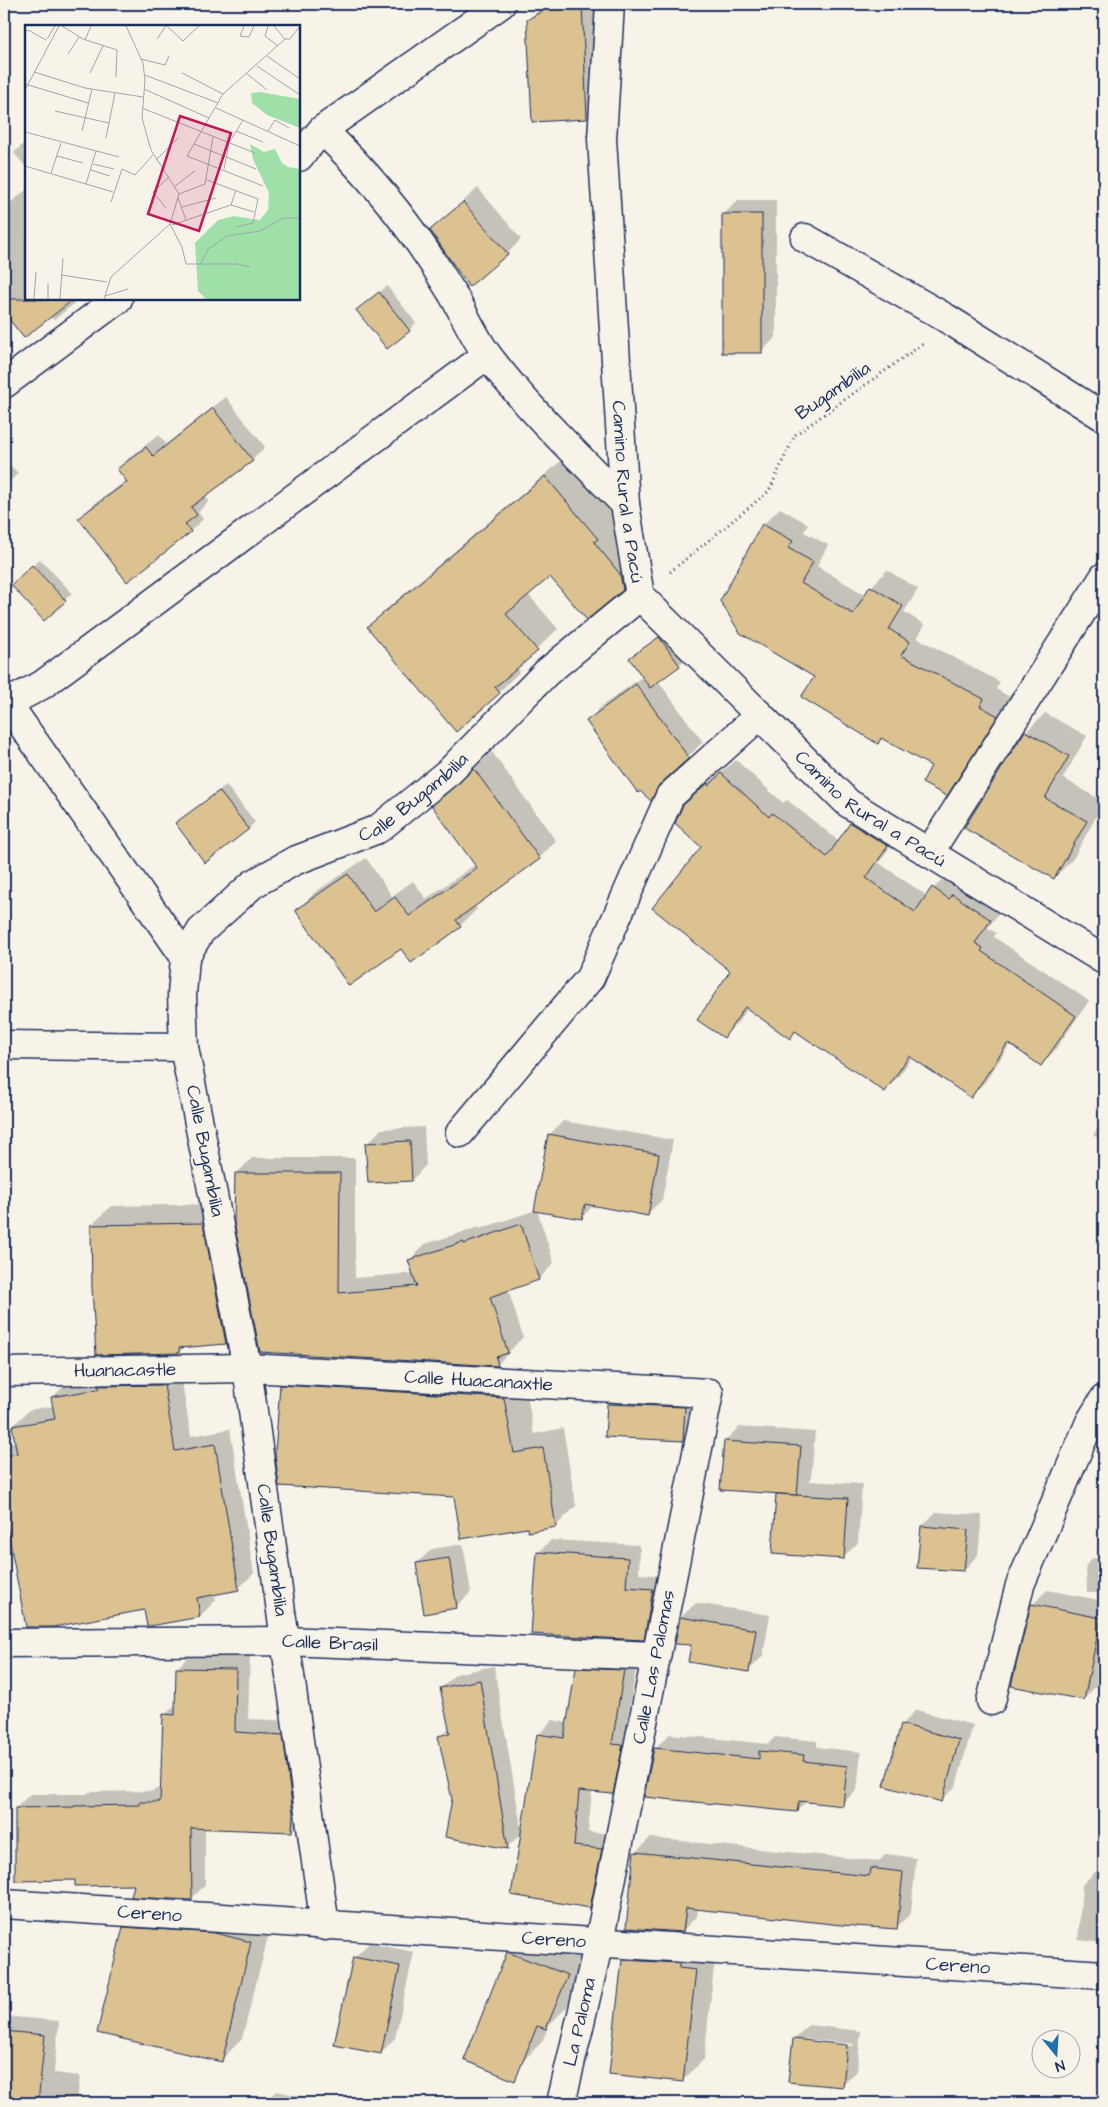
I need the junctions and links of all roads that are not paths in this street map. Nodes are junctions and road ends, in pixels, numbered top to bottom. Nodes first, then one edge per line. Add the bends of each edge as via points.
1 (501, 4) edge
2 (610, 4) edge
3 (322, 130) junction
4 (300, 156) edge
5 (805, 238) dead end
6 (117, 300) edge
7 (487, 355) junction
8 (4, 384) edge
9 (1104, 417) edge
10 (624, 504) junction
11 (1104, 577) edge
12 (640, 596) junction
13 (5, 704) edge
14 (760, 715) junction
15 (929, 853) junction
16 (185, 957) junction
17 (1104, 960) edge
18 (4, 1045) edge
19 (184, 1047) junction
20 (460, 1133) dead end
21 (247, 1368) junction
22 (4, 1372) edge
23 (709, 1393) joint
24 (1104, 1399) edge
25 (284, 1641) junction
26 (4, 1643) edge
27 (656, 1656) junction
28 (991, 1701) dead end
29 (4, 1904) edge
30 (326, 1926) junction
31 (599, 1942) junction
32 (1104, 1975) edge
33 (561, 2103) edge

1 - 3 street
2 - 10 street, Camino Rural a Pacú via 602,139
3 - 4 street
3 - 7 street via 353,159 393,206 452,292
5 - 9 street via 946,318
6 - 8 street
7 - 10 street via 537,414
7 - 13 street via 42,686
10 - 12 street, Camino Rural a Pacú
11 - 15 street
12 - 14 street, Camino Rural a Pacú
12 - 16 street, Calle Bugambilia via 546,674 450,771 378,829 294,861 253,884 201,931
13 - 16 street
14 - 15 street, Camino Rural a Pacú via 848,803
14 - 20 street via 670,796 590,978
15 - 17 street, Camino Rural a Pacú
16 - 19 street, Calle Bugambilia via 182,995
18 - 19 street
19 - 21 street, Calle Bugambilia
21 - 22 street, Huanacastle
21 - 23 street, Calle Huacanaxtle
21 - 25 street, Calle Bugambilia
23 - 27 street, Calle Las Palomas
24 - 28 street via 1090,1422 1020,1585
25 - 26 street, Calle Brasil
25 - 27 street, Calle Brasil
25 - 30 street, Calle Bugambilia
27 - 31 street, Calle Las Palomas
29 - 30 street, Cereno
30 - 31 street, Cereno
31 - 32 street, Cereno
31 - 33 street, La Paloma

